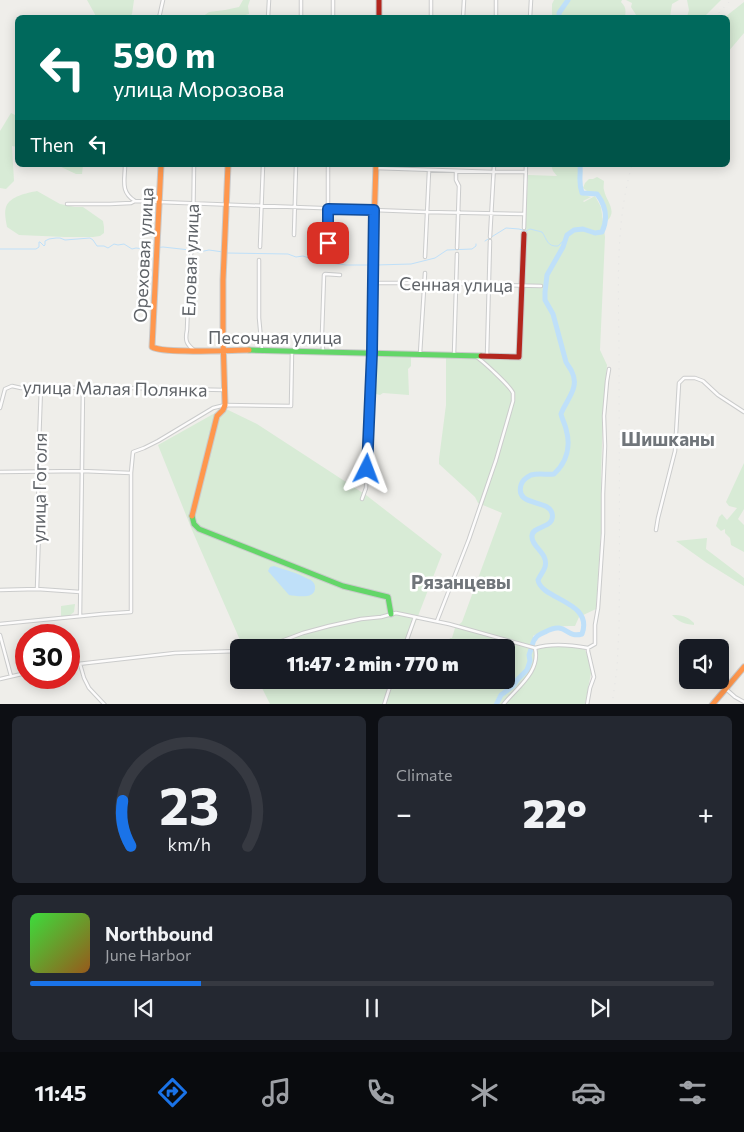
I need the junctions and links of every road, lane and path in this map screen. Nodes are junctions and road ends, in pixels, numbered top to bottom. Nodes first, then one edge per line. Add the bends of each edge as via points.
1 (163, 0) edge
2 (269, 0) edge
3 (301, 0) edge
4 (333, 0) edge
5 (379, 0) edge
6 (431, 0) edge
7 (464, 0) edge
8 (496, 0) edge
9 (531, 0) edge
10 (160, 15) edge
11 (268, 15) edge
12 (301, 15) edge
13 (333, 15) edge
14 (379, 15) edge
15 (431, 15) edge
16 (463, 15) edge
17 (496, 15) edge
18 (530, 15) edge
19 (125, 167) edge
20 (161, 167) edge
21 (194, 167) edge
22 (228, 167) edge
23 (263, 167) edge
24 (296, 167) edge
25 (328, 167) edge
26 (376, 167) edge
27 (459, 167) edge
28 (494, 167) edge
29 (526, 167) edge
30 (398, 169) joint
31 (429, 171) junction
32 (458, 171) junction
33 (494, 172) junction
34 (526, 172) junction
35 (135, 202) junction
36 (159, 202) junction
37 (67, 204) dead end
38 (193, 204) junction
39 (226, 204) junction
40 (261, 206) junction
41 (295, 208) junction
42 (328, 209) junction
43 (374, 210) junction
44 (426, 212) junction
45 (458, 213) junction
46 (492, 214) junction
47 (524, 214) junction
48 (524, 231) joint
49 (294, 235) dead end
50 (490, 237) dead end
51 (490, 241) dead end
52 (328, 243) dead end
53 (260, 247) dead end
54 (457, 248) dead end
55 (457, 254) dead end
56 (425, 257) dead end
57 (259, 260) dead end
58 (424, 273) dead end
59 (340, 275) dead end
60 (424, 282) junction
61 (372, 283) junction
62 (456, 284) junction
63 (489, 284) junction
64 (522, 285) junction
65 (540, 286) dead end
66 (152, 347) joint
67 (262, 350) junction
68 (195, 351) junction
69 (224, 351) junction
70 (292, 351) junction
71 (323, 351) junction
72 (372, 352) junction
73 (420, 354) junction
74 (454, 355) junction
75 (474, 355) junction
76 (487, 356) junction
77 (609, 369) dead end
78 (41, 387) junction
79 (83, 388) junction
80 (225, 390) junction
81 (225, 405) junction
82 (0, 408) edge
83 (744, 412) edge
84 (82, 471) junction
85 (0, 472) edge
86 (38, 472) junction
87 (131, 473) junction
88 (362, 499) dead end
89 (656, 530) dead end
90 (37, 589) junction
91 (0, 590) edge
92 (80, 592) junction
93 (391, 614) junction
94 (80, 616) junction
95 (415, 616) junction
96 (437, 621) junction
97 (0, 624) edge
98 (0, 635) edge
99 (287, 639) edge
100 (407, 639) edge
101 (535, 648) junction
102 (588, 648) junction
103 (230, 651) edge
104 (80, 664) joint
105 (744, 667) edge
106 (15, 675) edge
107 (11, 676) junction
108 (0, 679) edge
109 (729, 684) edge
110 (389, 689) edge
111 (724, 689) edge
112 (726, 689) edge
113 (744, 702) edge
114 (105, 704) edge
115 (384, 704) edge
116 (503, 704) edge
117 (587, 704) edge
118 (712, 704) edge

1 - 10 street
2 - 11 street
3 - 12 street
4 - 13 street
5 - 14 street
6 - 15 street
7 - 16 street
8 - 17 street
9 - 18 street
19 - 35 street via 124,188
20 - 36 street, Ореховая улица
21 - 38 street, Еловая улица
22 - 39 street
23 - 40 street
24 - 41 street
25 - 42 street
26 - 30 street
26 - 43 street
27 - 32 street
28 - 33 street
29 - 34 street
30 - 31 street
31 - 32 street
31 - 44 street
32 - 33 street
32 - 45 street
33 - 34 street
33 - 46 street
34 - 47 street
35 - 36 street
35 - 37 street
36 - 38 street
36 - 66 street, Ореховая улица
38 - 39 street
38 - 68 street, Еловая улица via 186,340
39 - 40 street
39 - 69 street
40 - 41 street
40 - 53 street
41 - 42 street
41 - 49 street
42 - 43 street
42 - 52 street
43 - 44 street
43 - 61 street
44 - 45 street
44 - 56 street
45 - 46 street
45 - 54 street
46 - 47 street
46 - 50 street
47 - 48 street
48 - 64 street
51 - 63 street
55 - 62 street
57 - 67 street
58 - 60 street
59 - 71 street via 324,274
60 - 61 street, Сенная улица
60 - 62 street, Сенная улица
60 - 73 street
61 - 72 street
62 - 63 street, Сенная улица
62 - 74 street
63 - 64 street, Сенная улица
63 - 76 street
64 - 65 street, Сенная улица
64 - 76 street, Песочная улица via 519,357
66 - 68 street, Песочная улица
67 - 69 street, Песочная улица
67 - 70 street, Песочная улица
68 - 69 street, Песочная улица
69 - 80 street
70 - 71 street, Песочная улица
70 - 81 street via 291,406
71 - 72 street, Песочная улица
72 - 73 street, Песочная улица
72 - 88 street via 366,488
73 - 74 street, Песочная улица
74 - 75 street, Песочная улица
75 - 76 street, Песочная улица
75 - 96 street via 513,393 513,401 490,479
77 - 102 street via 604,416 604,521 598,608 594,625 595,644
78 - 79 street, улица Малая Полянка
78 - 82 street, улица Малая Полянка via 12,386 5,389
78 - 86 street, улица Гоголя
79 - 80 street, улица Малая Полянка
79 - 84 street
80 - 81 street
81 - 87 street via 212,408 133,452
81 - 93 street via 217,416 203,470 192,518 194,526 343,586 388,597
83 - 89 street via 703,381 684,378 679,383 675,450
84 - 86 street
84 - 87 street
84 - 92 street
85 - 86 street
86 - 90 street, улица Гоголя
87 - 94 street via 132,612
90 - 91 street
90 - 92 street
92 - 94 street
93 - 95 street
93 - 99 street via 329,626
94 - 97 street
95 - 96 street
95 - 100 street
96 - 101 street
98 - 107 street
101 - 102 street
101 - 116 street via 536,660 531,673
102 - 117 street via 594,677
103 - 104 street via 175,653
104 - 114 street via 89,688
105 - 109 street
106 - 107 street
107 - 108 street
110 - 115 street
111 - 118 street
112 - 113 street

